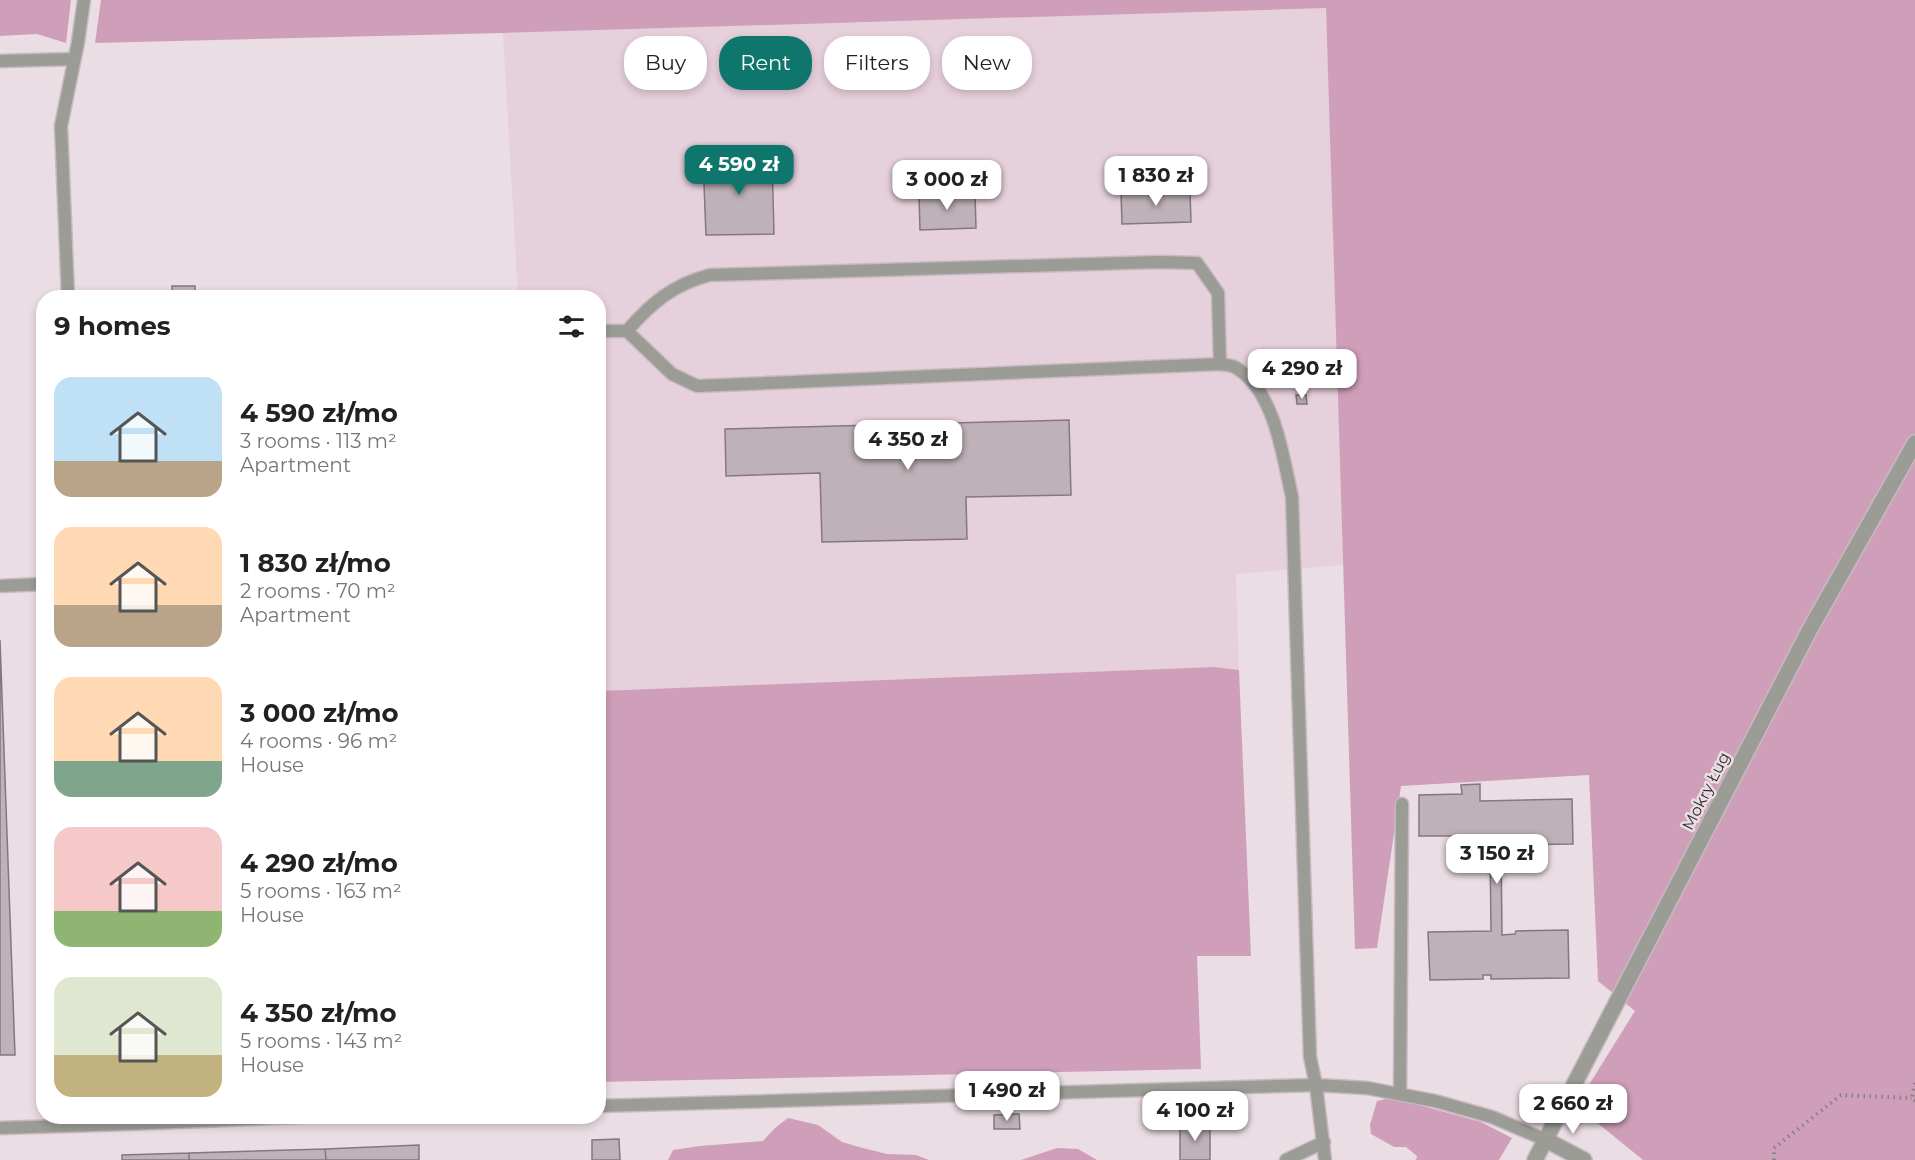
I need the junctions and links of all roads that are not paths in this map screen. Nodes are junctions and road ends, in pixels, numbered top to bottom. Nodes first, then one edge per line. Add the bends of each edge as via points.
1 (84, 0) edge
2 (74, 59) junction
3 (0, 61) edge
4 (68, 290) edge
5 (606, 331) edge
6 (627, 331) junction
7 (1220, 364) junction
8 (1915, 442) edge
9 (36, 584) edge
10 (0, 586) edge
11 (1402, 804) dead end
12 (1316, 1085) junction
13 (1400, 1094) junction
14 (606, 1106) edge
15 (63, 1124) edge
16 (0, 1128) edge
17 (1546, 1140) junction
18 (1324, 1142) junction
19 (1286, 1160) edge
20 (1325, 1160) edge
21 (1535, 1160) edge
22 (1584, 1160) edge

1 - 2 lane
2 - 3 lane
2 - 4 lane via 61,126
5 - 6 lane
6 - 7 lane via 672,374 698,386
6 - 7 lane via 666,294 689,280 710,275 1197,263 1218,293
7 - 12 lane via 1236,367 1260,392 1276,430 1292,497 1310,1057
8 - 17 street, Mokry Ług via 1810,629
9 - 10 lane
11 - 13 lane
12 - 13 lane
12 - 14 lane
12 - 18 lane
13 - 17 lane via 1492,1117
15 - 16 lane
17 - 21 street, Mokry Ług
17 - 22 street
18 - 19 lane
18 - 20 lane

